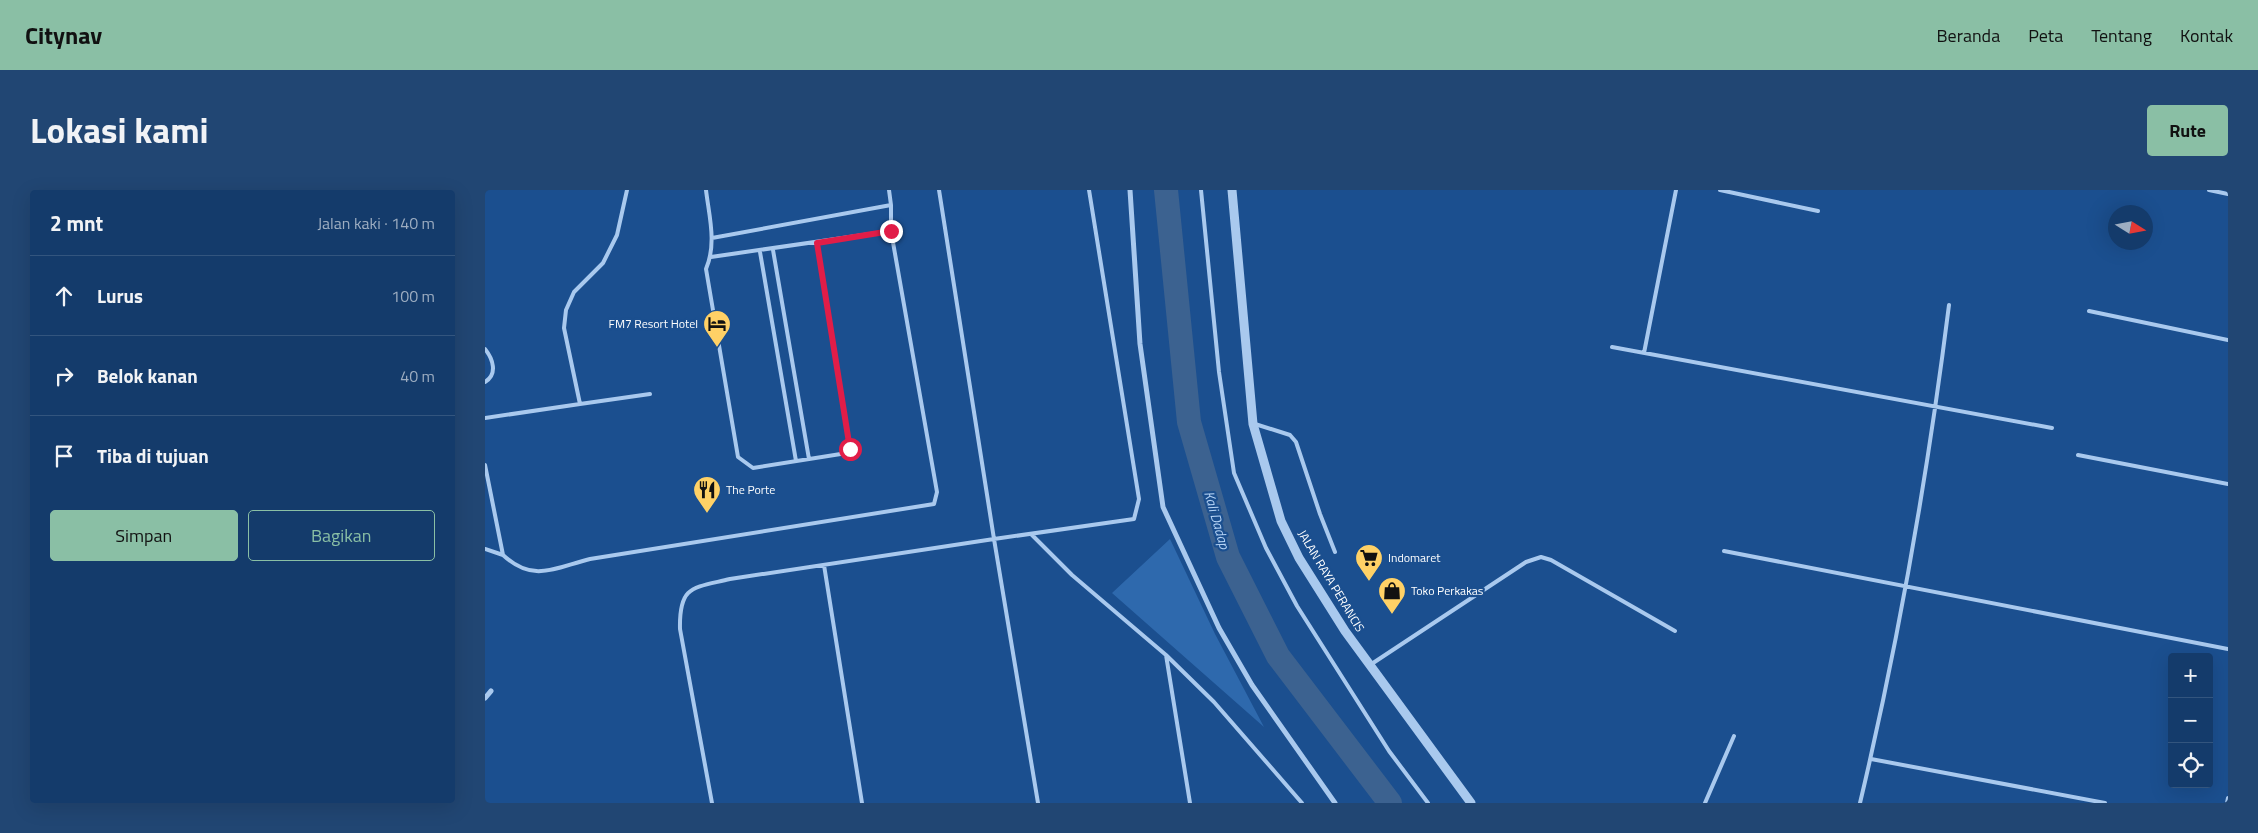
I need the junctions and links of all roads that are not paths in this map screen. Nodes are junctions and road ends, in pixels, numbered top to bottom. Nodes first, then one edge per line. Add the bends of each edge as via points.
1 (627, 190) edge
2 (706, 190) edge
3 (889, 190) edge
4 (939, 190) edge
5 (1089, 190) edge
6 (1130, 190) edge
7 (1201, 190) edge
8 (1232, 190) edge
9 (1676, 190) edge
10 (1720, 190) edge
11 (2209, 190) edge
12 (2228, 194) edge
13 (891, 206) junction
14 (1817, 211) dead end
15 (891, 231) junction
16 (712, 238) junction
17 (817, 243) junction
18 (773, 250) junction
19 (760, 252) junction
20 (711, 257) junction
21 (1949, 305) dead end
22 (2089, 311) dead end
23 (2228, 340) edge
24 (1611, 347) dead end
25 (485, 350) edge
26 (1644, 353) junction
27 (485, 382) edge
28 (650, 394) dead end
29 (580, 404) junction
30 (1936, 406) junction
31 (485, 418) edge
32 (1253, 424) junction
33 (2052, 428) dead end
34 (2078, 455) dead end
35 (809, 459) junction
36 (796, 461) junction
37 (485, 468) edge
38 (2228, 484) edge
39 (1031, 534) junction
40 (994, 539) junction
41 (485, 549) edge
42 (1724, 551) dead end
43 (1335, 552) dead end
44 (503, 555) junction
45 (824, 565) junction
46 (1906, 585) junction
47 (1675, 630) dead end
48 (2228, 649) edge
49 (1166, 655) junction
50 (1369, 666) junction
51 (491, 691) dead end
52 (485, 698) edge
53 (1734, 736) dead end
54 (1871, 758) junction
55 (2228, 798) edge
56 (711, 803) edge
57 (862, 803) edge
58 (1038, 803) edge
59 (1190, 803) edge
60 (1302, 803) edge
61 (1335, 803) edge
62 (1428, 803) edge
63 (1471, 803) edge
64 (1705, 803) edge
65 (1861, 803) edge
66 (2105, 803) edge
67 (2227, 803) edge

1 - 29 lane via 617,234 603,263 574,292 566,310 564,328
2 - 16 lane
3 - 13 lane
4 - 40 lane
5 - 39 lane via 1139,499 1138,509 1134,519
6 - 61 street via 1140,344 1163,507 1219,628 1252,685
7 - 62 lane via 1219,372 1234,474 1265,548 1297,606 1389,751
8 - 32 street, JALAN RAYA PERANCIS
9 - 26 lane
10 - 14 lane
11 - 12 lane
13 - 15 lane
13 - 16 lane
15 - 17 lane
15 - 44 lane via 937,492 934,504 589,559 535,573 514,565
16 - 20 lane
17 - 18 lane
17 - 35 lane via 850,449 847,453
18 - 19 lane
18 - 35 lane
19 - 20 lane
19 - 36 lane
20 - 36 lane via 706,269 738,456 753,468
21 - 30 lane
22 - 23 lane
24 - 26 lane
25 - 27 lane via 492,358 493,369
26 - 30 lane
28 - 29 lane
29 - 31 lane
30 - 33 lane
30 - 46 lane
32 - 43 lane via 1290,435 1296,442
32 - 50 street, JALAN RAYA PERANCIS via 1281,521 1299,558
34 - 38 lane
35 - 36 lane
37 - 44 lane
39 - 40 lane
39 - 49 lane via 1072,575
40 - 45 lane
40 - 58 lane
41 - 44 lane
42 - 46 lane
45 - 56 lane via 730,579 692,588 684,597 680,629
45 - 57 lane
46 - 48 lane
46 - 54 lane
47 - 50 lane via 1541,557 1526,562
49 - 59 lane
49 - 60 lane via 1214,702
50 - 63 street, JALAN RAYA PERANCIS
51 - 52 street
53 - 64 lane
54 - 65 lane
54 - 66 lane
55 - 67 lane

